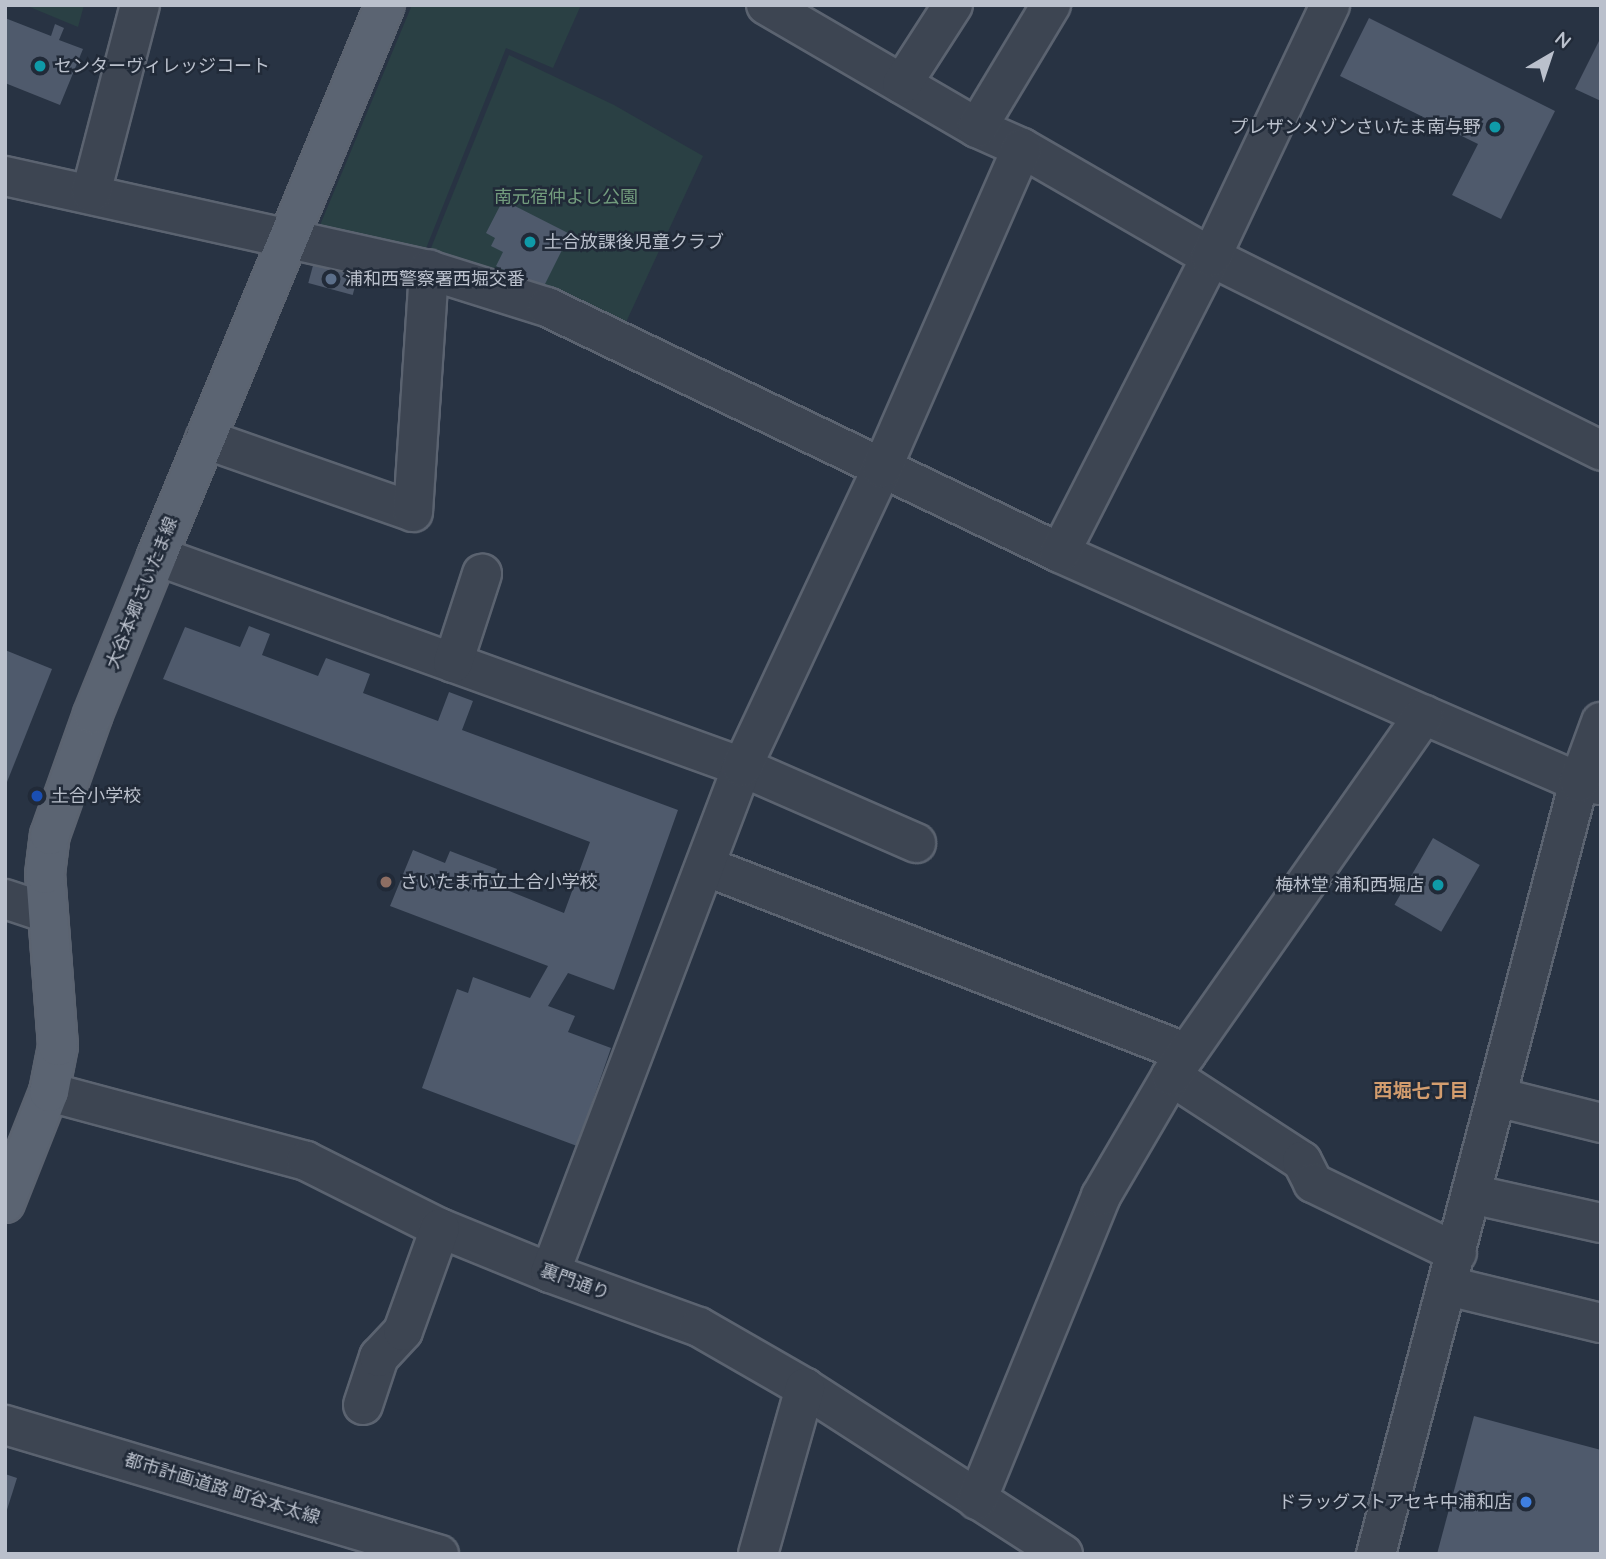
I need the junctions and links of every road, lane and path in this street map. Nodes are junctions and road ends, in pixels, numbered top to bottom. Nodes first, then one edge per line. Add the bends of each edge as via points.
1 (140, 5) edge
2 (385, 5) edge
3 (766, 5) edge
4 (953, 5) edge
5 (1051, 5) edge
6 (1330, 5) edge
7 (902, 84) junction
8 (977, 128) junction
9 (1022, 148) junction
10 (5, 176) edge
11 (91, 193) junction
12 (287, 237) junction
13 (1210, 257) junction
14 (429, 270) junction
15 (205, 439) junction
16 (1601, 451) edge
17 (882, 468) junction
18 (1060, 553) junction
19 (157, 556) junction
20 (482, 574) dead end
21 (453, 663) junction
22 (1423, 715) junction
23 (1601, 722) edge
24 (742, 767) junction
25 (1590, 783) edge
26 (916, 843) dead end
27 (705, 866) junction
28 (5, 899) edge
29 (47, 913) junction
30 (1179, 1064) junction
31 (49, 1092) junction
32 (1497, 1097) junction
33 (1601, 1123) edge
34 (14, 1158) edge
35 (1471, 1195) junction
36 (5, 1203) edge
37 (1601, 1223) edge
38 (440, 1228) junction
39 (1452, 1269) junction
40 (550, 1273) junction
41 (1601, 1323) edge
42 (805, 1388) junction
43 (363, 1405) dead end
44 (5, 1425) edge
45 (977, 1500) junction
46 (439, 1554) edge
47 (758, 1554) edge
48 (1063, 1554) edge
49 (1376, 1554) edge

1 - 11 street
2 - 12 main road, 大谷本郷さいたま線
3 - 7 street
4 - 7 street
5 - 8 street
6 - 13 street
7 - 8 street
8 - 9 street
9 - 13 street
9 - 17 street
10 - 11 street
11 - 12 street
12 - 14 street
12 - 15 main road, 大谷本郷さいたま線
13 - 16 street
13 - 18 street
14 - 15 street via 412,512
14 - 17 street via 547,307
15 - 19 main road, 大谷本郷さいたま線
17 - 18 street
17 - 24 street
18 - 22 street
19 - 21 street
19 - 29 main road, 大谷本郷さいたま線 via 50,835
20 - 21 street
21 - 24 street
22 - 25 street
22 - 30 street
23 - 25 street
24 - 26 street
24 - 27 street
25 - 32 street
27 - 30 street
27 - 40 street
28 - 29 street
29 - 31 main road, 大谷本郷さいたま線 via 58,1046
30 - 39 street via 1302,1161 1313,1182
30 - 45 street via 1101,1196
31 - 34 main road, 大谷本郷さいたま線
31 - 38 street, 裏門通り via 306,1161
32 - 33 street
32 - 35 street
34 - 36 main road, 大谷本郷さいたま線
35 - 37 street
35 - 39 street
38 - 40 street, 裏門通り
38 - 43 street via 403,1331 379,1357
39 - 41 street
39 - 49 street
40 - 42 street, 裏門通り via 699,1327
42 - 45 street, 裏門通り
42 - 47 street
44 - 46 street, 都市計画道路 町谷本太線
45 - 48 street, 裏門通り

